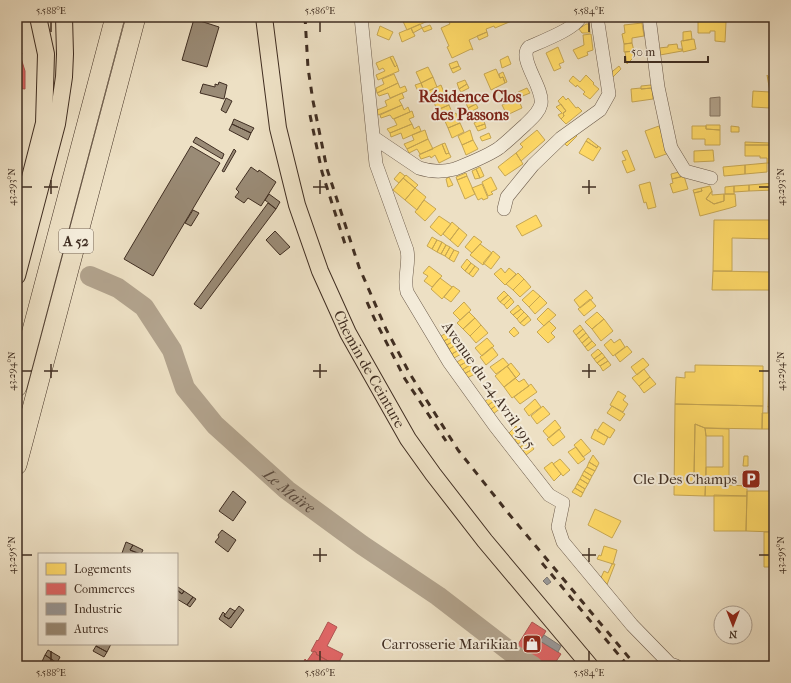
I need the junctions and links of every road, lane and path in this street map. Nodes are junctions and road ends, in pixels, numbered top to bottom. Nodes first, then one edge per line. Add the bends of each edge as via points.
1 (38, 17) edge
2 (64, 17) edge
3 (115, 17) edge
4 (136, 17) edge
5 (264, 17) edge
6 (362, 17) edge
7 (580, 17) edge
8 (596, 17) edge
9 (649, 17) edge
10 (373, 138) junction
11 (711, 178) dead end
12 (504, 209) dead end
13 (17, 228) edge
14 (17, 276) edge
15 (17, 387) edge
16 (35, 398) junction
17 (17, 465) edge
18 (17, 479) edge
19 (590, 666) edge
20 (676, 666) edge

1 - 2 main road
1 - 13 main road via 46,54 44,123
2 - 14 main road via 65,61 57,124
3 - 15 highway, A 52
4 - 16 highway, A 52
5 - 19 main road, Chemin de Ceinture via 278,128 297,205 320,271 348,334 408,439 433,474 485,541
6 - 10 street, Avenue du 24 Avril 1915
7 - 10 street via 580,20 566,29 526,49 525,57 541,95 541,103 534,116 498,149 455,169 426,170 418,168
8 - 12 street via 609,94 600,110 560,138 533,165 507,197
9 - 11 street via 658,87 670,148 685,171
10 - 20 street, Avenue du 24 Avril 1915 via 376,164 409,259 405,285 407,292 449,362 495,426 549,496 563,503 558,528 563,542 632,625 670,664
16 - 17 highway, A 52
16 - 18 highway

